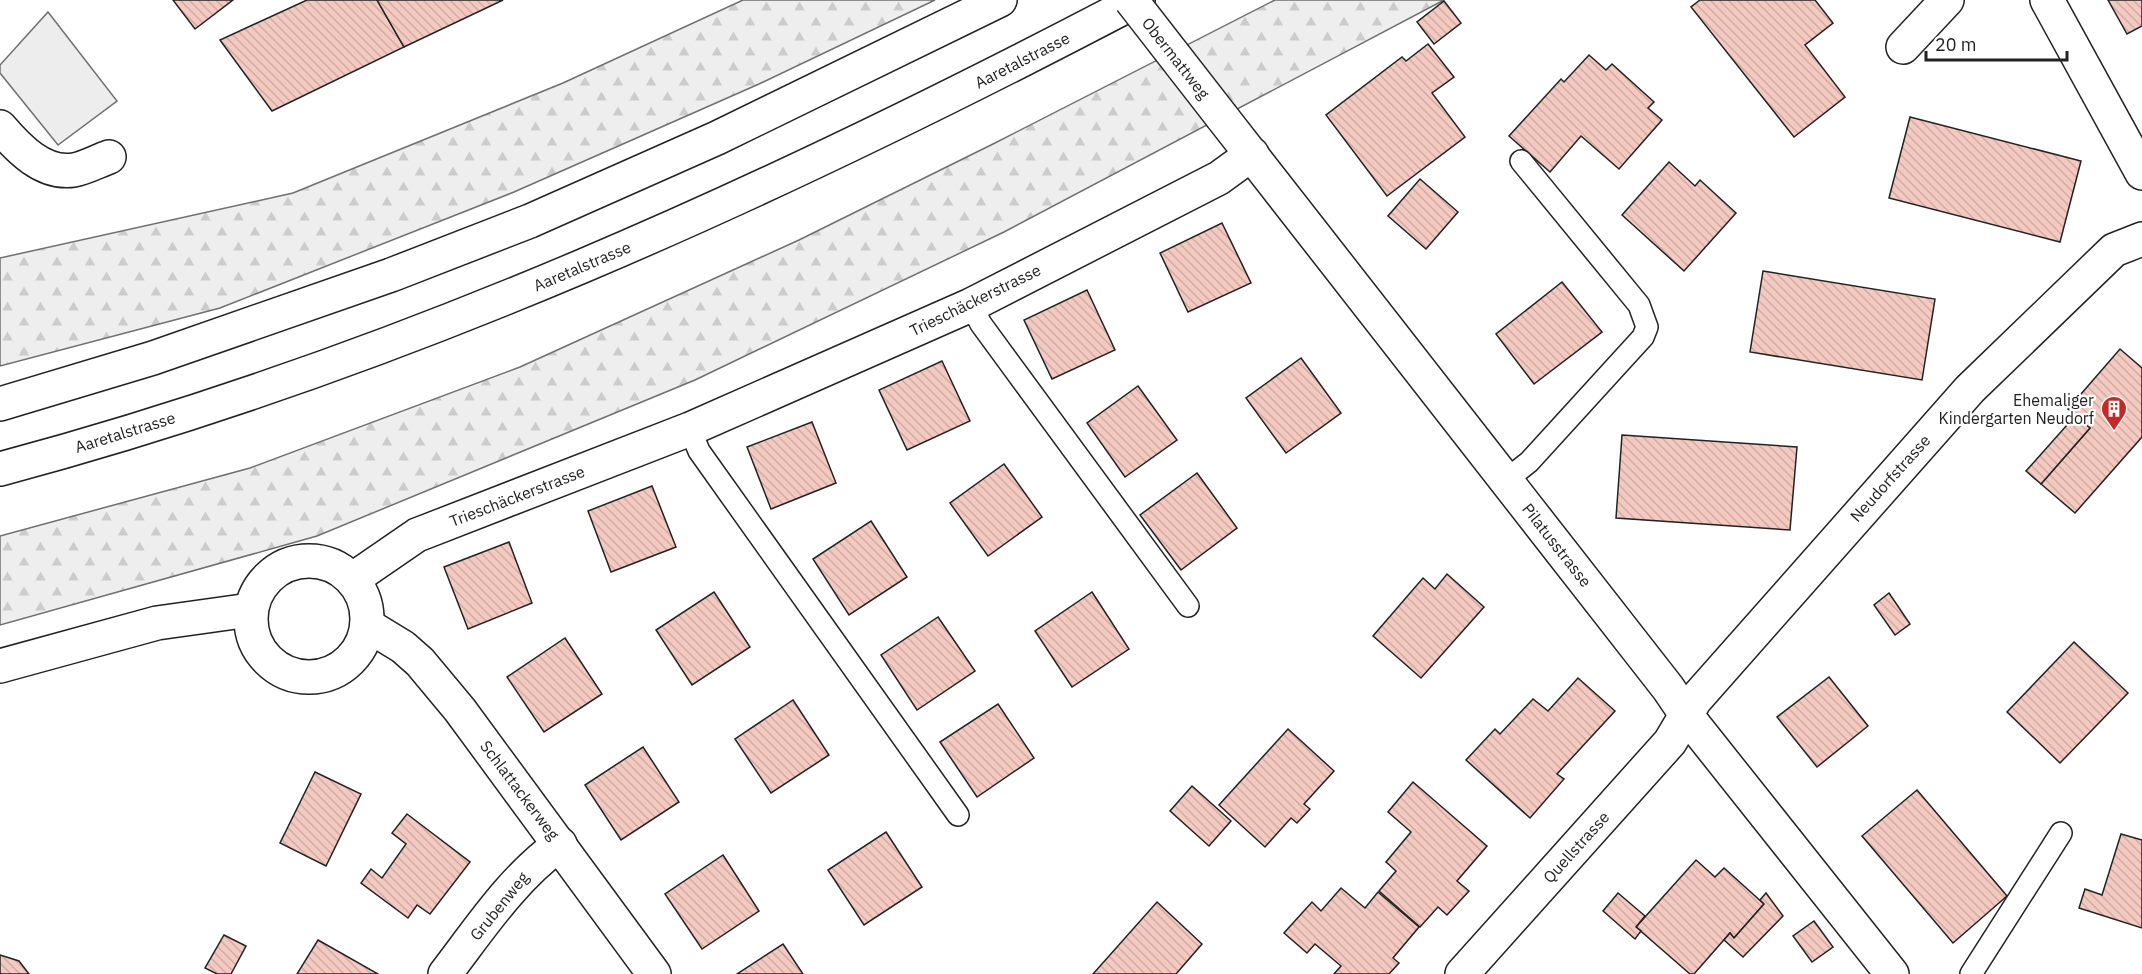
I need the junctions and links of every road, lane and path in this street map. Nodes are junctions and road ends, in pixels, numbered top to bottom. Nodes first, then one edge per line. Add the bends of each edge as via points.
1 (1000, 0) edge
2 (1131, 0) edge
3 (1138, 0) edge
4 (1947, 0) edge
5 (2047, 0) edge
6 (1904, 47) dead end
7 (1222, 117) joint
8 (0, 127) edge
9 (1252, 154) junction
10 (109, 157) dead end
11 (1521, 161) dead end
12 (2142, 173) edge
13 (2142, 239) edge
14 (971, 305) junction
15 (0, 404) edge
16 (690, 429) junction
17 (0, 469) edge
18 (1506, 480) junction
19 (353, 579) junction
20 (1188, 606) dead end
21 (250, 610) junction
22 (367, 625) junction
23 (0, 666) edge
24 (1687, 716) junction
25 (958, 815) dead end
26 (2061, 832) dead end
27 (560, 844) junction
28 (445, 974) edge
29 (654, 974) edge
30 (1462, 974) edge
31 (1892, 974) edge
32 (1971, 974) edge

1 - 15 main road via 717,138 530,221 391,275 153,358
2 - 7 main road, Obermattweg, bridge
3 - 17 main road, Aaretalstrasse via 783,178 600,260 430,328 216,404
4 - 6 main road
5 - 12 main road
7 - 9 main road, Pilatusstrasse
8 - 10 main road via 18,148 51,169 74,170
9 - 14 main road, Trieschäckerstrasse via 1219,177
9 - 18 main road, Pilatusstrasse
11 - 18 lane via 1639,305 1647,327 1643,337 1529,462
13 - 24 main road, Neudorfstrasse via 2114,250 1970,389 1728,661 1695,700
14 - 16 main road, Trieschäckerstrasse
14 - 20 lane
16 - 19 main road, Trieschäckerstrasse via 417,535
16 - 25 lane via 699,451
18 - 24 main road, Pilatusstrasse
19 - 21 main road via 338,567 301,560 267,577
19 - 22 main road via 365,601
21 - 22 main road via 256,646 267,661 299,677 323,676 345,665 360,647
21 - 23 main road via 157,623
22 - 27 main road, Schlattackerweg via 420,662
24 - 30 main road, Quellstrasse via 1670,742
24 - 31 main road, Pilatusstrasse
26 - 32 lane
27 - 28 main road, Grubenweg via 510,889
27 - 29 main road, Schlattackerweg

